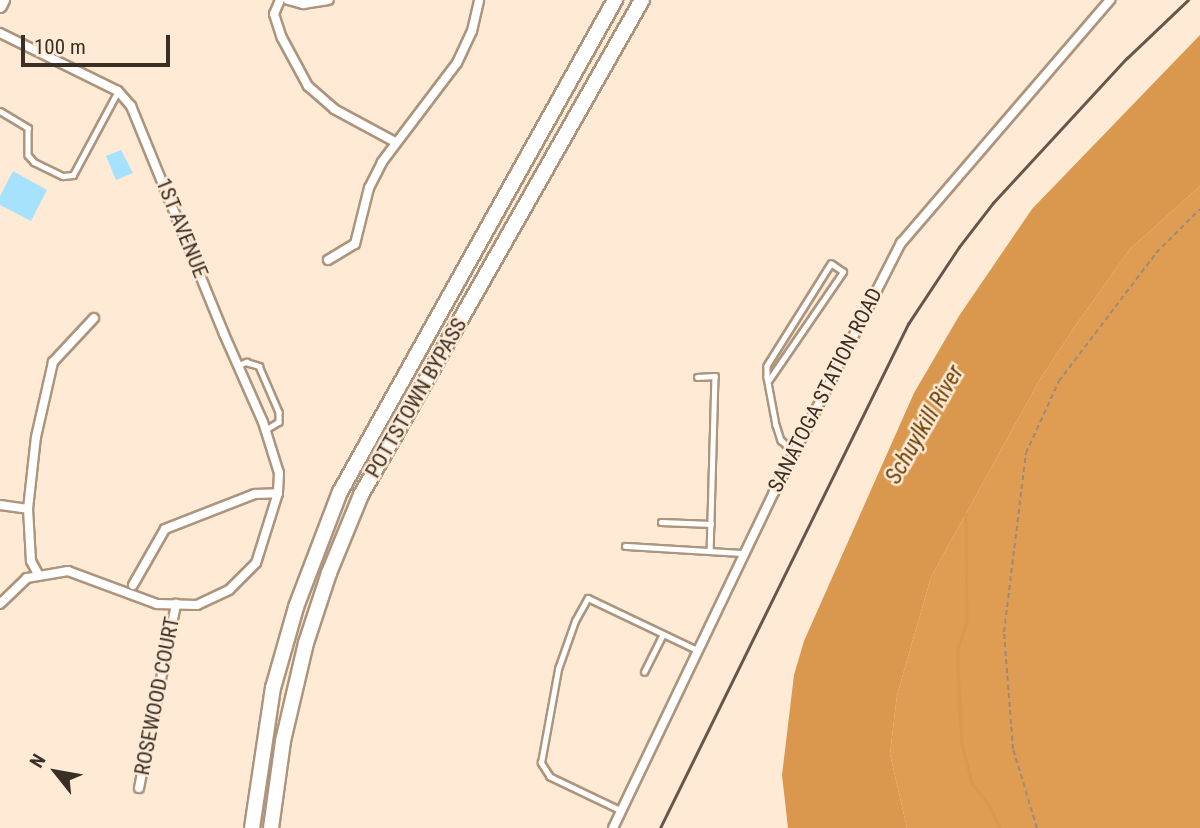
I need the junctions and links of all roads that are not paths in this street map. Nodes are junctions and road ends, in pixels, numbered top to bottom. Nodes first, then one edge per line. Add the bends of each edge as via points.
1 (3, 0) edge
2 (280, 0) edge
3 (288, 0) edge
4 (329, 0) edge
5 (479, 0) edge
6 (615, 0) edge
7 (642, 0) edge
8 (1110, 0) edge
9 (0, 6) edge
10 (0, 33) edge
11 (118, 91) junction
12 (0, 111) edge
13 (395, 142) junction
14 (328, 260) dead end
15 (94, 318) dead end
16 (238, 365) junction
17 (696, 377) dead end
18 (769, 380) junction
19 (266, 430) junction
20 (794, 452) junction
21 (278, 493) junction
22 (0, 505) edge
23 (29, 509) junction
24 (661, 522) dead end
25 (711, 524) junction
26 (625, 546) dead end
27 (710, 551) junction
28 (744, 553) junction
29 (38, 574) junction
30 (133, 585) dead end
31 (0, 604) edge
32 (176, 604) junction
33 (663, 634) junction
34 (698, 651) junction
35 (644, 672) dead end
36 (139, 788) dead end
37 (621, 811) junction
38 (252, 828) edge
39 (271, 828) edge
40 (613, 828) edge

1 - 9 main road
2 - 13 street via 275,14 282,38 308,86 334,109
3 - 4 street via 303,4
5 - 13 street via 472,31 457,62
6 - 38 highway, POTTSTOWN BYPASS via 340,492 296,607 273,688
7 - 39 highway, POTTSTOWN BYPASS via 361,495 306,643 283,741
8 - 20 street, SANATOGA STATION ROAD via 901,243
10 - 11 street, 1ST AVENUE
11 - 12 lane via 73,175 63,176 34,162 28,155 30,134 22,122
11 - 16 street, 1ST AVENUE via 137,118
13 - 14 street via 369,188 355,244
15 - 23 street via 53,362 36,437
16 - 19 street, 1ST AVENUE
16 - 19 lane via 254,363 279,412 279,422
17 - 25 lane via 715,376
18 - 18 lane via 843,272 831,264 770,359
18 - 20 lane via 781,440
19 - 21 street, 1ST AVENUE via 277,458
20 - 28 street, SANATOGA STATION ROAD
21 - 30 street via 256,494 165,529
21 - 32 street, 1ST AVENUE via 256,563 229,590 197,605
22 - 23 street
23 - 29 street via 31,561
24 - 25 lane
25 - 27 lane
26 - 27 lane
27 - 28 lane
28 - 34 street, SANATOGA STATION ROAD
29 - 31 street via 27,578
29 - 32 street, 1ST AVENUE via 68,571 157,604
32 - 36 street, ROSEWOOD COURT
33 - 34 lane
33 - 35 lane
33 - 37 lane via 588,598 565,645 541,763 550,777
34 - 37 street, SANATOGA STATION ROAD
37 - 40 street, SANATOGA STATION ROAD

